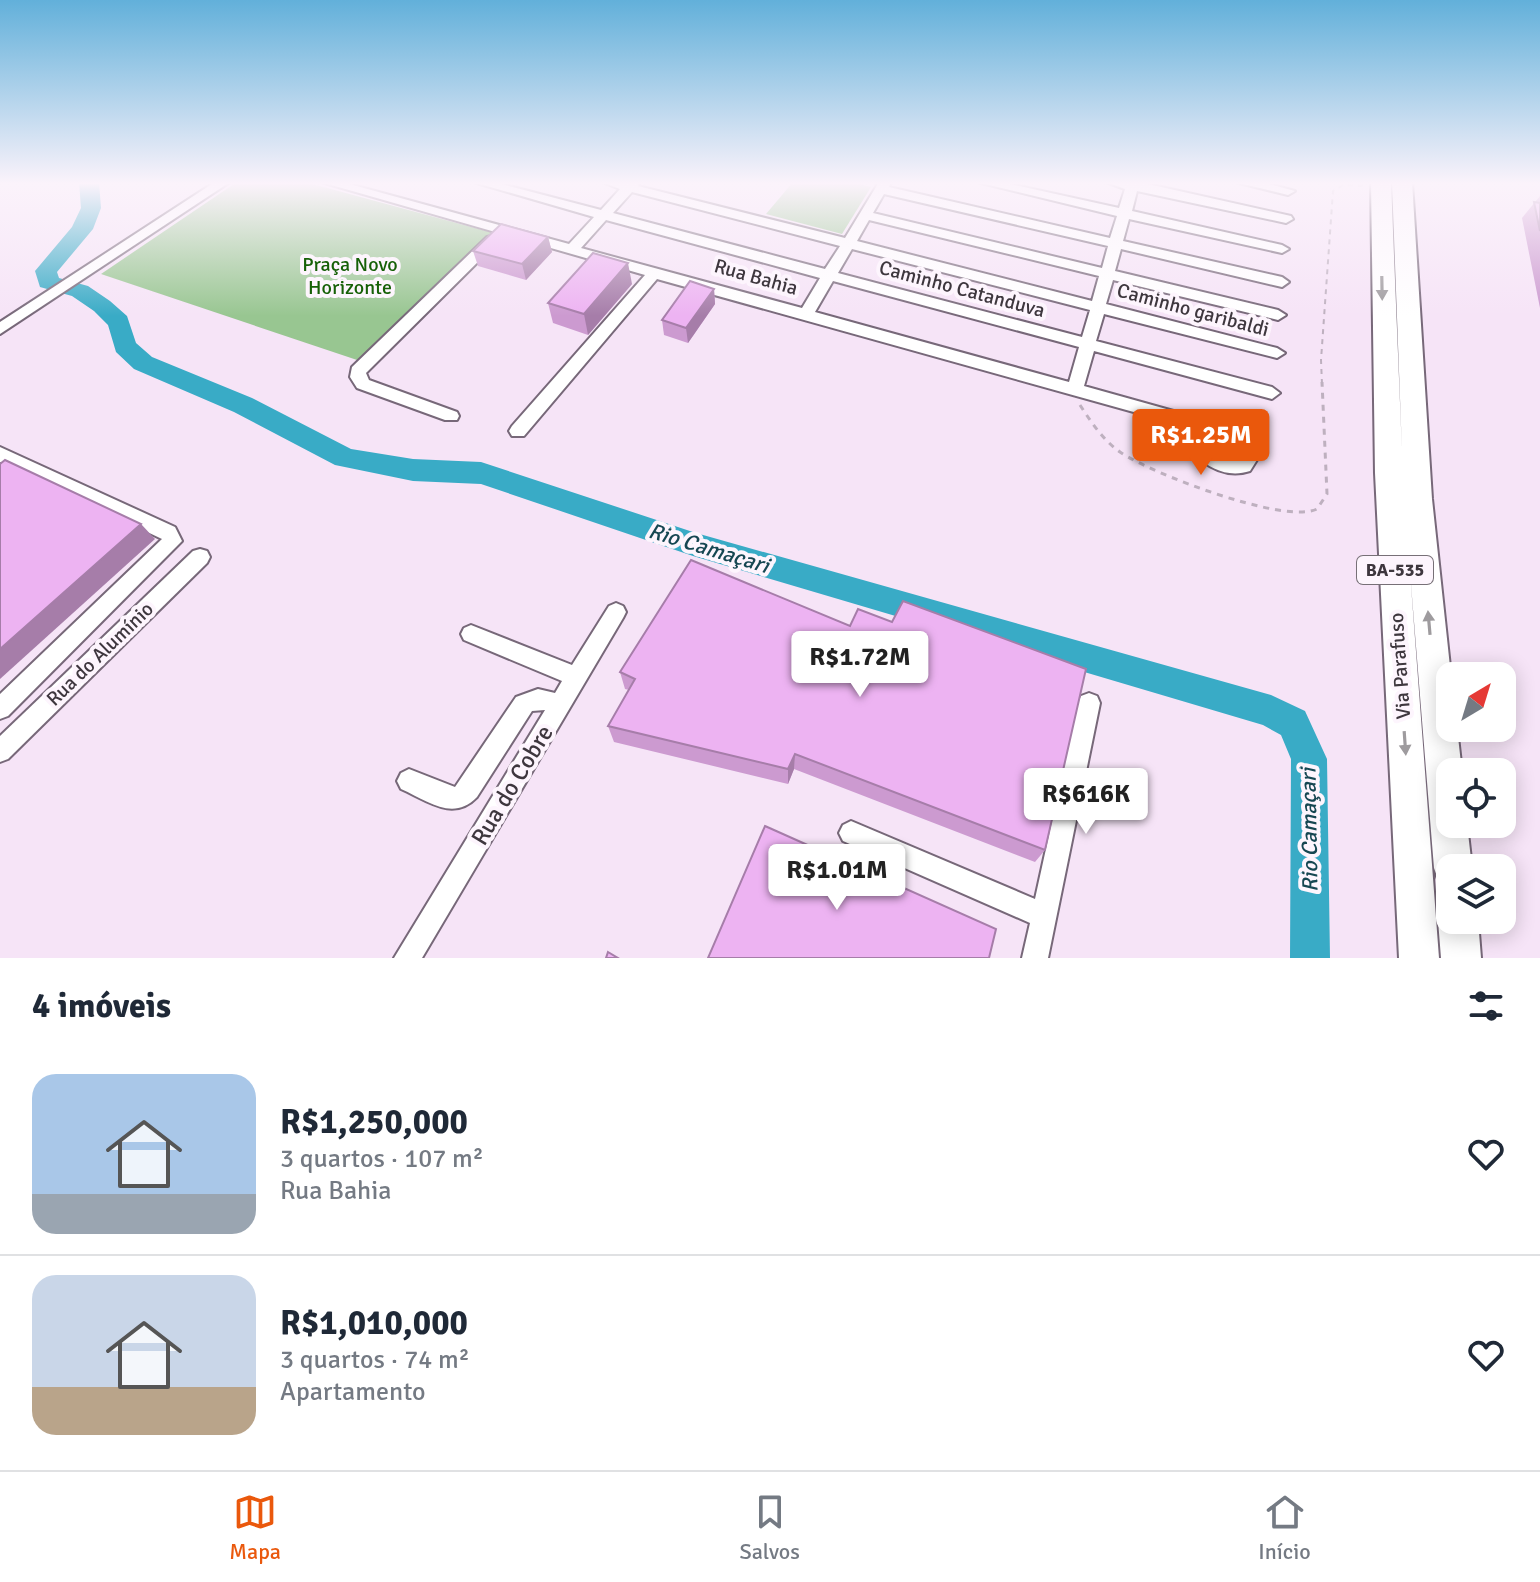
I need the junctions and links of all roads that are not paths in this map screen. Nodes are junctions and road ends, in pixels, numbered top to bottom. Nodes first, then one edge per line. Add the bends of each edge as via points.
1 (156, 227) edge
2 (490, 227) edge
3 (592, 227) edge
4 (651, 227) edge
5 (787, 227) edge
6 (857, 227) edge
7 (913, 227) edge
8 (1049, 227) edge
9 (1121, 227) edge
10 (1185, 227) edge
11 (1381, 227) edge
12 (1404, 227) edge
13 (502, 230) junction
14 (847, 243) junction
15 (1117, 244) junction
16 (572, 249) junction
17 (1282, 249) dead end
18 (655, 272) junction
19 (828, 274) junction
20 (1109, 274) junction
21 (1282, 282) dead end
22 (1098, 306) junction
23 (806, 314) junction
24 (1278, 315) dead end
25 (0, 329) edge
26 (1087, 343) junction
27 (1277, 353) dead end
28 (1075, 389) junction
29 (1272, 393) dead end
30 (451, 416) dead end
31 (1172, 417) dead end
32 (518, 431) dead end
33 (0, 454) edge
34 (200, 557) dead end
35 (616, 612) dead end
36 (471, 634) dead end
37 (577, 677) junction
38 (1089, 703) dead end
39 (560, 705) junction
40 (0, 709) edge
41 (0, 751) edge
42 (409, 781) dead end
43 (851, 833) dead end
44 (1452, 854) edge
45 (1044, 916) junction
46 (1459, 934) edge
47 (407, 958) edge
48 (1035, 958) edge
49 (1419, 958) edge
50 (1461, 958) edge

1 - 25 street
2 - 13 street, Rua Bahia
3 - 16 street
4 - 19 street, Caminho Catanduva
5 - 14 street, Caminho garibaldi
6 - 14 street
7 - 20 street
8 - 15 street
9 - 15 street
10 - 17 street
11 -> 49 highway, Via Parafuso / BA-535 via 1395,584
44 -> 12 highway, Via Parafuso / BA-535 via 1418,499
13 - 16 street, Rua Bahia
13 - 30 street via 358,371 363,384
14 - 19 street
14 - 22 street, Caminho garibaldi
15 - 20 street
15 - 21 street
16 - 18 street, Rua Bahia
18 - 23 street, Rua Bahia
18 - 32 street
19 - 23 street
19 - 26 street, Caminho Catanduva
20 - 22 street
20 - 24 street
22 - 26 street
22 - 27 street, Caminho garibaldi
23 - 28 street, Rua Bahia
26 - 28 street
26 - 29 street, Caminho Catanduva
28 - 31 street, Rua Bahia
33 - 40 street via 168,532 172,541
34 - 41 street, Rua do Alumínio
35 - 37 street, Rua do Cobre
36 - 37 street
37 - 39 street, Rua do Cobre
38 - 45 street
39 - 42 street via 542,698 524,704 459,799
39 - 47 street, Rua do Cobre
43 - 45 street
45 - 48 street
46 - 50 highway

